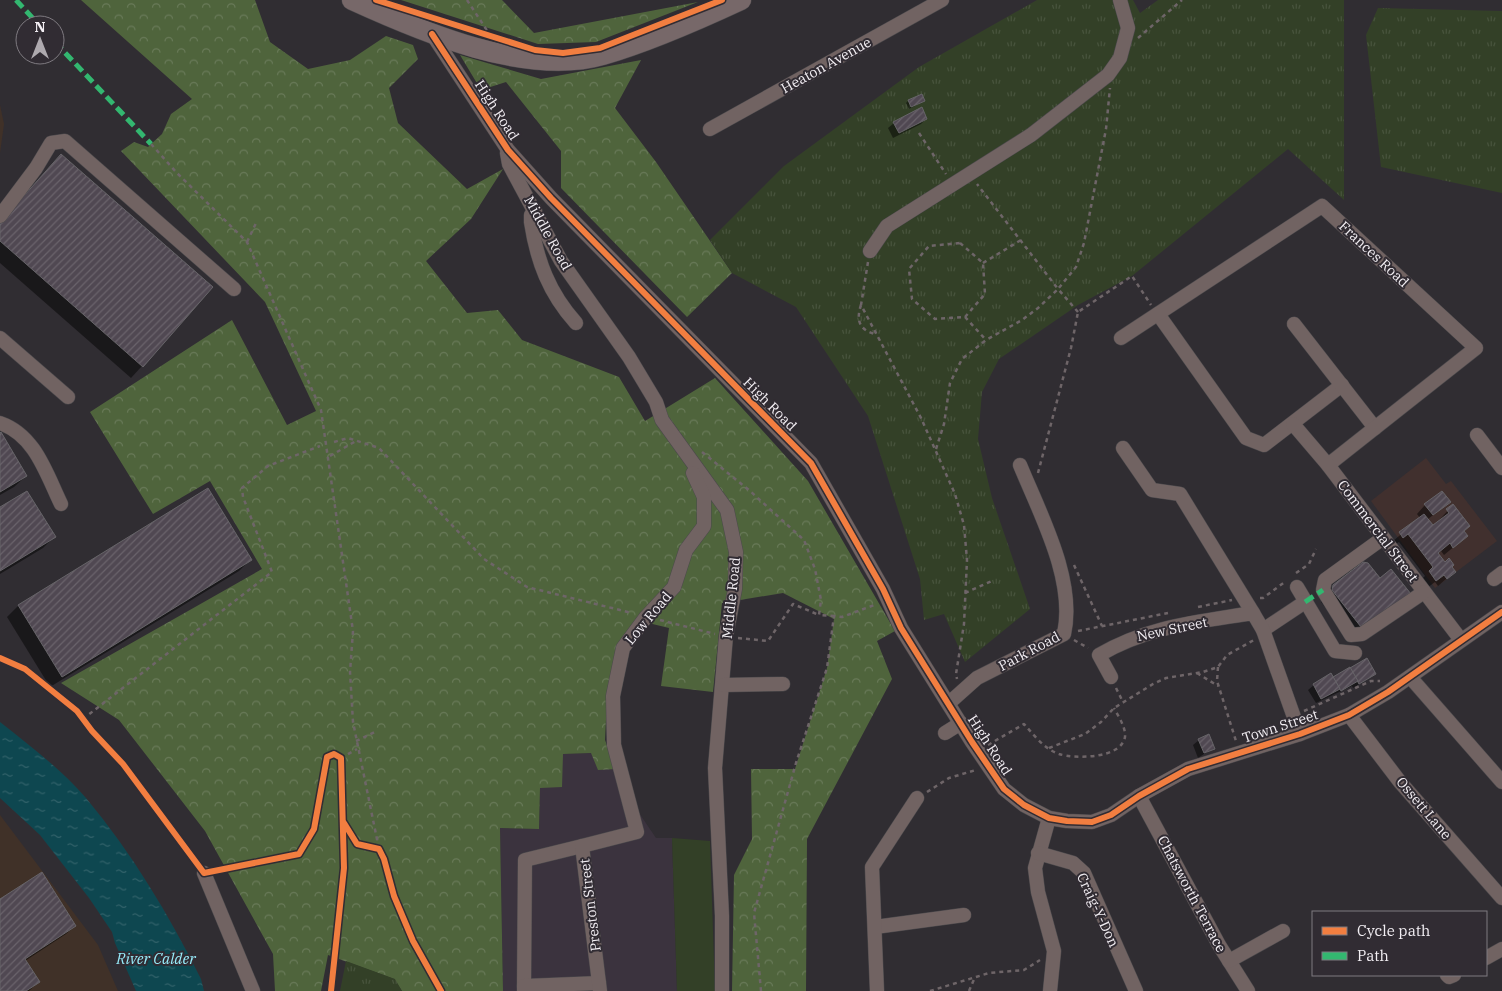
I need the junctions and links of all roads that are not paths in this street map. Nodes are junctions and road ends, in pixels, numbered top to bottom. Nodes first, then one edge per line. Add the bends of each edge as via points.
1 (352, 0) edge
2 (740, 0) edge
3 (942, 0) edge
4 (1120, 0) edge
5 (432, 34) junction
6 (710, 130) dead end
7 (508, 150) junction
8 (535, 210) junction
9 (0, 216) edge
10 (870, 251) road end
11 (234, 289) dead end
12 (1158, 314) junction
13 (576, 323) dead end
14 (1294, 324) dead end
15 (0, 338) edge
16 (1121, 338) dead end
17 (1342, 385) junction
18 (68, 397) dead end
19 (662, 420) junction
20 (0, 423) edge
21 (1293, 424) junction
22 (1376, 428) junction
23 (1477, 435) dead end
24 (1123, 448) dead end
25 (1020, 465) dead end
26 (1328, 465) junction
27 (1502, 468) edge
28 (61, 504) dead end
29 (1383, 538) junction
30 (1297, 587) dead end
31 (1424, 592) junction
32 (1305, 602) junction
33 (1502, 612) edge
34 (1253, 613) junction
35 (1263, 630) junction
36 (1461, 640) junction
37 (1355, 653) dead end
38 (1111, 677) dead end
39 (1407, 679) junction
40 (783, 684) dead end
41 (723, 685) junction
42 (949, 702) junction
43 (1348, 715) junction
44 (961, 723) junction
45 (945, 733) dead end
46 (1300, 734) junction
47 (614, 745) joint
48 (1502, 782) edge
49 (1139, 796) junction
50 (917, 798) road end
51 (1050, 818) junction
52 (582, 846) junction
53 (1038, 853) junction
54 (204, 873) dead end
55 (1502, 898) edge
56 (964, 915) dead end
57 (876, 927) junction
58 (1283, 931) dead end
59 (1502, 949) edge
60 (1487, 957) edge
61 (1229, 961) junction
62 (600, 987) edge
63 (524, 988) edge
64 (253, 991) edge
65 (722, 991) edge
66 (877, 991) edge
67 (1050, 991) edge
68 (1136, 991) edge
69 (1248, 991) edge

1 - 5 highway
2 - 5 highway via 602,55 554,61 504,54
3 - 6 street, Heaton Avenue
4 - 10 street via 1128,28 1122,51 1108,75 1031,135 887,226
5 - 7 street, High Road
7 - 8 street, Middle Road via 507,160
7 - 42 street, High Road via 582,232 811,463 883,589 901,628
8 - 13 street via 531,222 540,266 554,294
8 - 19 street, Middle Road via 561,261 629,357 656,402
9 - 11 street via 52,143 65,141
12 - 16 street, Frances Road
12 - 21 street via 1246,438 1264,445
12 - 22 street, Frances Road via 1322,206 1476,348
14 - 17 street
15 - 18 street
17 - 21 street
17 - 22 street
19 - 41 street, Middle Road via 727,510 736,552 735,589 726,636
19 - 47 street, Low Road via 664,433 691,469 704,497 704,526 686,550 674,588 646,617 623,648 612,696
20 - 28 street via 23,434 36,452
21 - 26 street, Commercial Street
22 - 26 street, Frances Road
23 - 27 street
24 - 34 street via 1152,490 1180,494
25 - 42 street, Park Road via 1060,560 1064,634 977,678
26 - 29 street, Commercial Street
29 - 31 street, Commercial Street
29 - 31 street via 1325,580 1323,590 1351,634 1362,634
30 - 32 street
31 - 36 street, Commercial Street
32 - 35 street
32 - 37 street via 1335,651
33 - 36 street, Town Street
34 - 35 street
34 - 38 street, New Street via 1149,631 1122,641 1099,655
35 - 46 street
36 - 39 street, Town Street
39 - 43 street, Town Street
39 - 48 street
40 - 41 street
41 - 65 street, Middle Road via 715,768
42 - 44 street, High Road
43 - 46 street, Town Street
43 - 55 street, Ossett Lane via 1400,782
44 - 45 street
44 - 51 street, High Road via 1004,789 1024,805
46 - 49 street, Town Street via 1188,769
47 - 52 street, Preston Street via 637,832
49 - 51 street, Town Street via 1111,815 1092,822
49 - 61 street, Chatsworth Terrace
50 - 57 street via 872,867
51 - 53 street
52 - 62 street, Preston Street
52 - 63 street via 525,860
53 - 67 street via 1035,868 1038,892 1053,947
53 - 68 street, Craig-Y-Don via 1073,864 1084,872
54 - 64 street
56 - 57 street
57 - 66 street
58 - 61 street
59 - 60 street
61 - 69 street, Chatsworth Terrace
62 - 63 street

